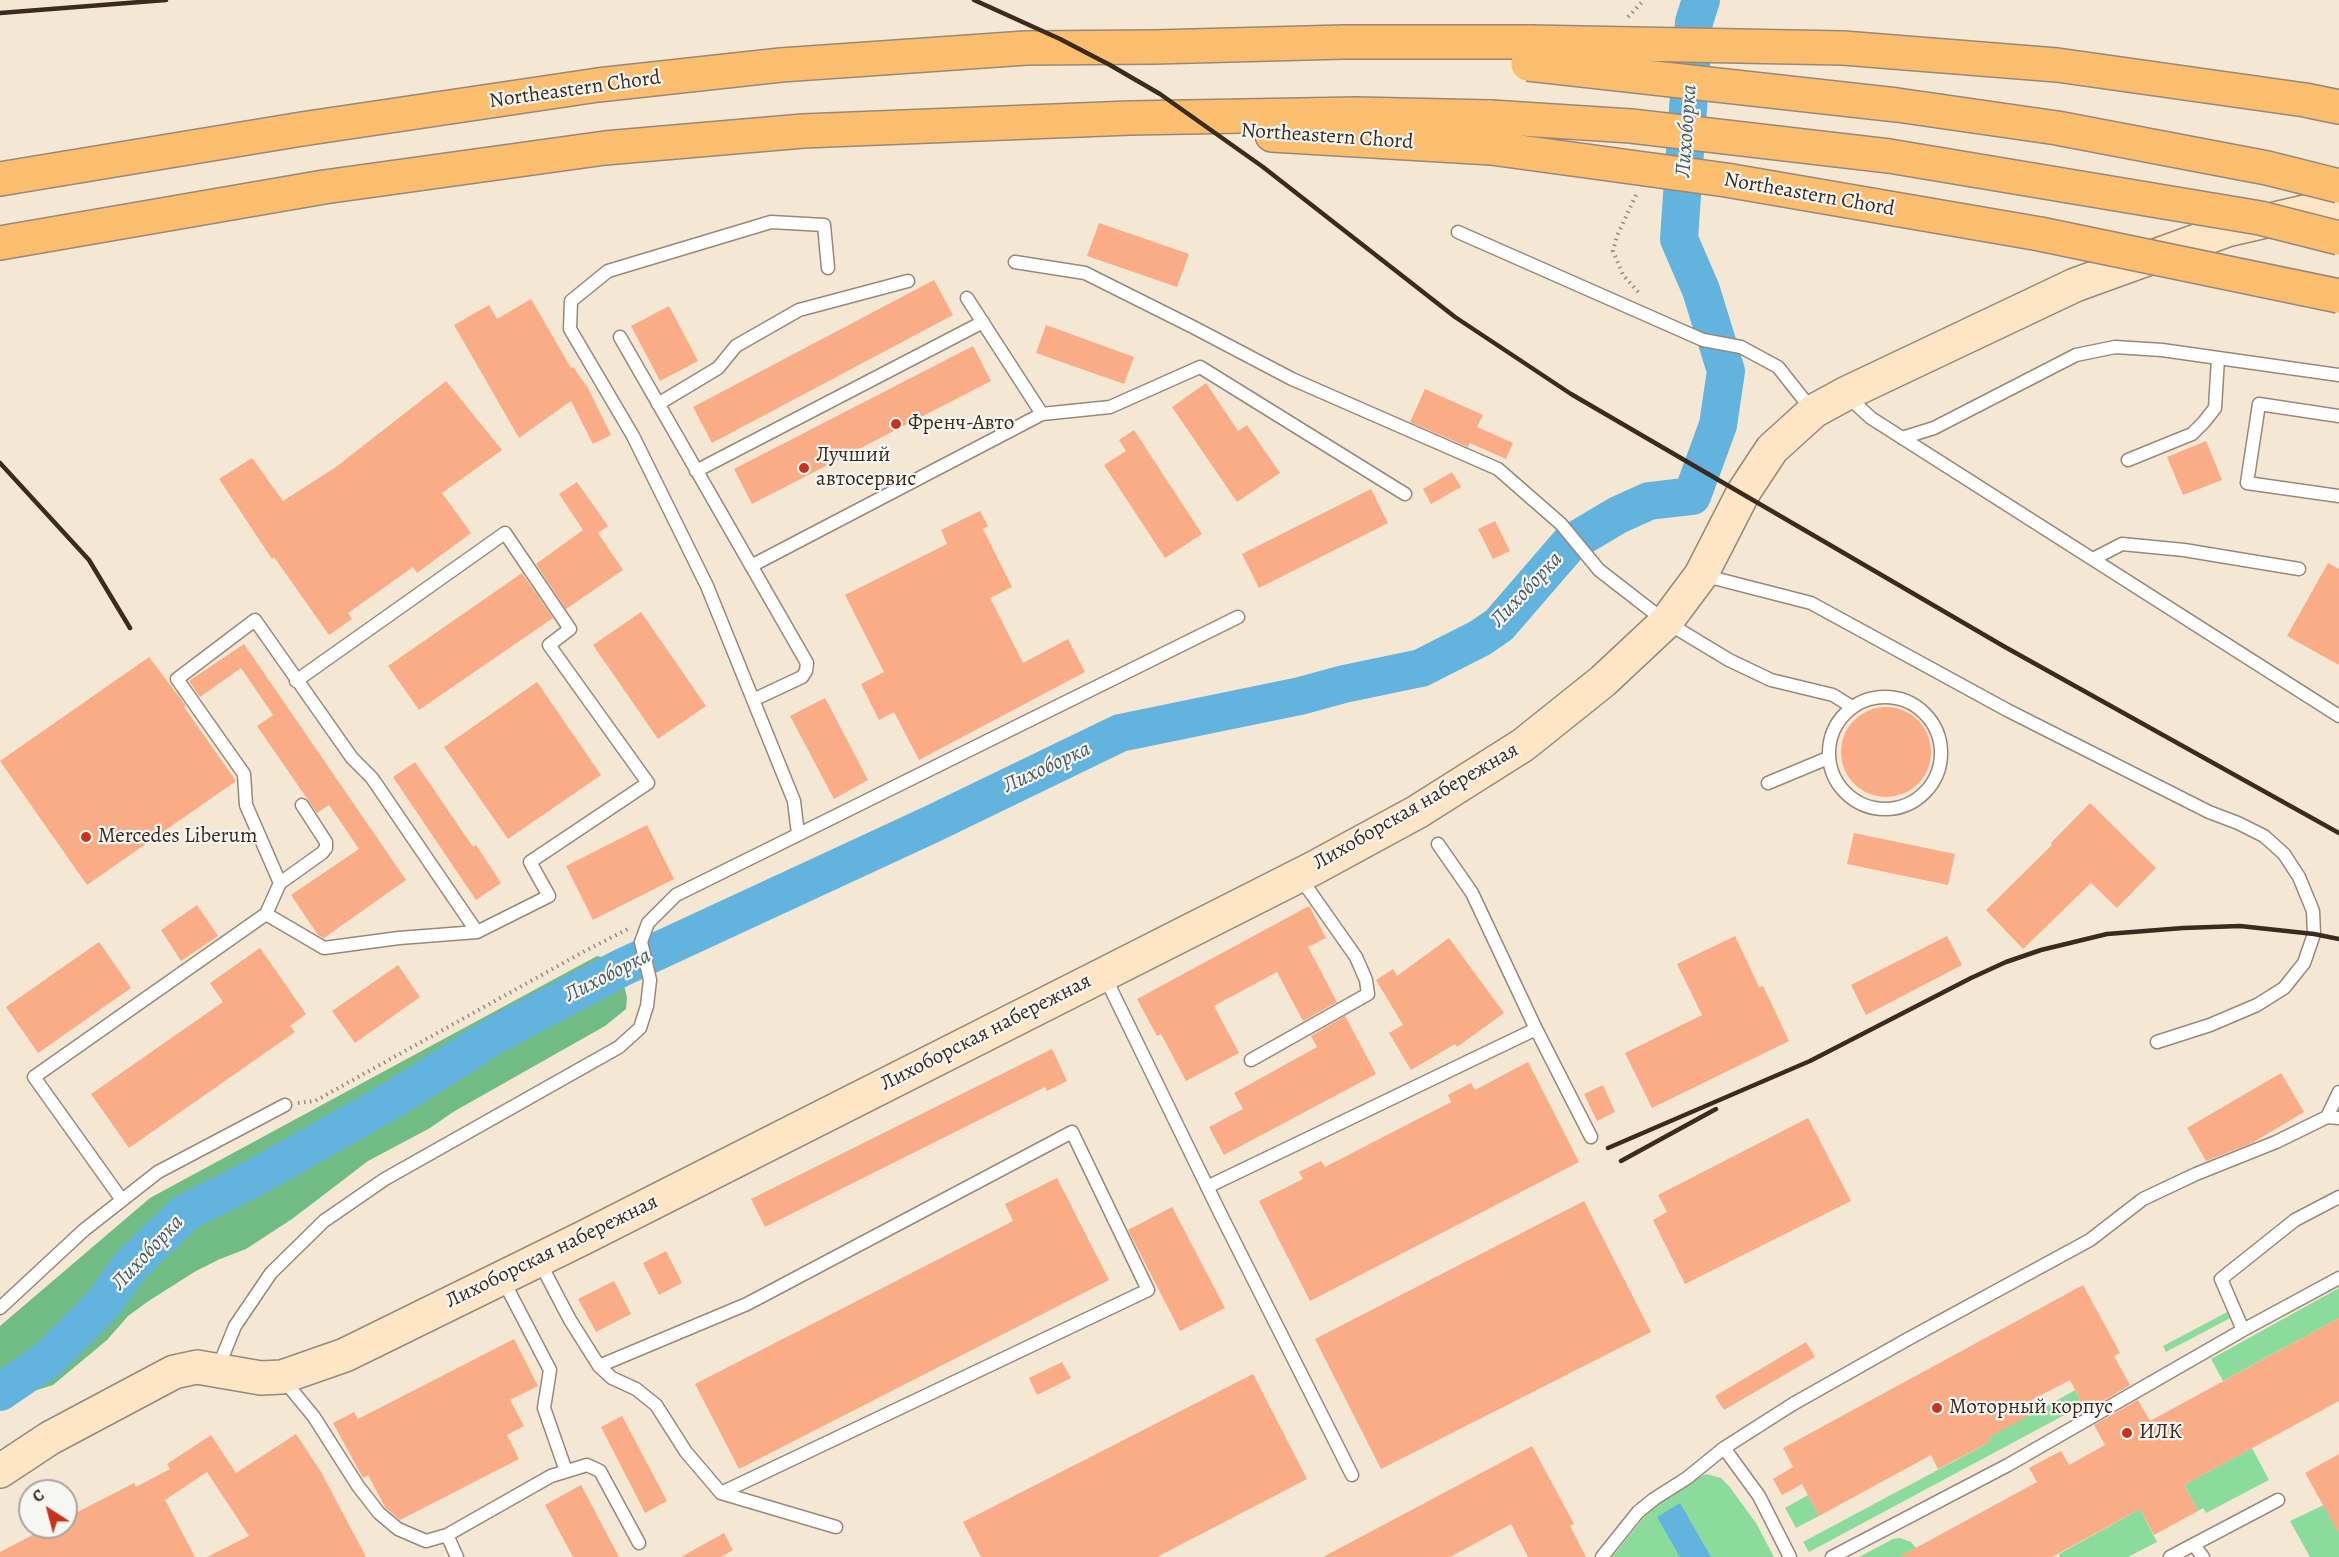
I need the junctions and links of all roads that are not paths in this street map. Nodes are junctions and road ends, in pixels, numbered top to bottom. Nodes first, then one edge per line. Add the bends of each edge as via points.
1 (1529, 53) junction
2 (2339, 107) edge
3 (1491, 132) junction
4 (0, 179) edge
5 (2339, 186) edge
6 (2339, 204) edge
7 (1458, 232) dead end
8 (2339, 238) edge
9 (0, 243) edge
10 (1015, 262) dead end
11 (828, 268) dead end
12 (908, 281) dead end
13 (2339, 296) edge
14 (967, 298) dead end
15 (983, 322) junction
16 (620, 337) dead end
17 (2218, 358) junction
18 (2339, 375) edge
19 (1845, 394) junction
20 (658, 404) junction
21 (1814, 411) junction
22 (1042, 414) junction
23 (2339, 416) edge
24 (1902, 438) junction
25 (2128, 460) dead end
26 (696, 471) junction
27 (1405, 494) dead end
28 (2339, 496) edge
29 (2093, 559) junction
30 (752, 566) junction
31 (2299, 569) dead end
32 (1701, 575) junction
33 (1238, 617) dead end
34 (1666, 622) junction
35 (296, 681) junction
36 (753, 700) junction
37 (1852, 707) junction
38 (2339, 716) edge
39 (1828, 758) junction
40 (1768, 783) dead end
41 (302, 805) dead end
42 (798, 834) junction
43 (1438, 844) dead end
44 (1299, 875) junction
45 (280, 883) junction
46 (266, 914) junction
47 (477, 932) junction
48 (1103, 974) junction
49 (1536, 1029) junction
50 (2157, 1042) dead end
51 (1251, 1060) dead end
52 (2339, 1092) edge
53 (285, 1105) road end
54 (2333, 1118) edge
55 (1591, 1137) dead end
56 (1207, 1187) junction
57 (2339, 1197) edge
58 (122, 1200) junction
59 (538, 1260) junction
60 (502, 1278) junction
61 (2339, 1278) edge
62 (0, 1308) edge
63 (2243, 1330) junction
64 (599, 1366) junction
65 (218, 1370) junction
66 (282, 1377) junction
67 (1724, 1449) junction
68 (0, 1471) edge
69 (566, 1471) junction
70 (1352, 1475) dead end
71 (721, 1493) junction
72 (2278, 1500) dead end
73 (836, 1527) dead end
74 (447, 1535) junction
75 (639, 1543) dead end
76 (2194, 1545) junction
77 (457, 1557) edge
78 (1602, 1557) edge
79 (1790, 1557) edge
80 (1832, 1557) edge
81 (2170, 1557) edge
82 (2203, 1557) edge

1 - 2 main road, Northeastern Chord, bridge via 1843,48 2046,64
1 - 4 main road, Northeastern Chord via 1026,48 781,65 609,84
1 - 5 main road, Northeastern Chord, bridge via 2057,128 2267,168
3 - 8 main road, Northeastern Chord, bridge via 1631,126 1889,156 2260,218
3 - 9 main road, Northeastern Chord via 1268,135 1130,118 803,132 605,148 324,187
3 - 13 main road, Northeastern Chord, bridge via 1726,180 2028,232
6 - 19 street, Лихоборская набережная via 2228,230 2075,285
7 - 21 lane via 1703,340 1741,347 1778,367
10 - 34 lane via 1085,273 1292,380 1498,469 1561,525 1599,570
11 - 36 lane via 824,225 771,222 608,271 571,301 570,329 639,446 707,586
12 - 20 lane via 799,310 736,346 718,368
14 - 15 lane
15 - 22 lane
15 - 26 lane
16 - 20 lane
17 - 18 lane
17 - 24 lane via 2115,347 2076,355 1934,428
17 - 25 lane via 2215,408 2204,422 2192,434
19 - 21 street, Лихоборская набережная
19 - 24 lane via 1871,418
20 - 26 lane
21 - 32 street, Лихоборская набережная via 1772,449 1743,493
22 - 27 lane via 1110,407 1200,367
22 - 30 lane
23 - 28 lane via 2259,404 2247,483
24 - 29 lane
26 - 30 lane
29 - 31 lane via 2122,544
29 - 38 lane
30 - 36 lane via 807,663 802,677
32 - 34 street, Лихоборская набережная
32 - 50 lane via 1811,603 2007,710 2209,812 2238,822 2264,836 2284,854 2299,876 2313,911 2314,934 2304,963 2284,988 2257,1005
33 - 42 lane
34 - 37 lane via 1771,680 1833,695
34 - 44 street, Лихоборская набережная via 1603,681 1523,745 1417,812
35 - 45 lane via 255,621 177,679 244,774 246,805
35 - 47 lane via 352,758 372,778
35 - 47 lane via 505,533 570,629 549,645 648,783 530,862 549,896
36 - 42 lane via 794,801
37 - 39 lane via 1838,721 1830,738
37 - 39 lane via 1871,698 1892,697 1912,703 1929,716 1939,735 1942,756 1937,777 1924,794 1907,806 1886,810 1865,806 1847,795 1834,778
39 - 40 lane
41 - 45 lane via 326,848
42 - 65 lane via 676,895 648,923 641,942 650,980 640,1028 620,1047 385,1179 324,1221 271,1273 236,1326
43 - 49 lane via 1472,893
44 - 48 street, Лихоборская набережная
44 - 51 lane via 1356,957 1368,994
45 - 46 lane
46 - 47 lane via 324,948
46 - 58 lane via 34,1077
48 - 56 lane
48 - 59 street, Лихоборская набережная
49 - 55 lane
49 - 56 lane
52 - 54 lane
53 - 58 lane via 158,1172
54 - 67 lane via 2143,1199 2090,1240 1792,1404
56 - 70 lane
57 - 63 lane via 2295,1220 2221,1279
58 - 62 lane
59 - 60 street, Лихоборская набережная
59 - 64 lane
60 - 66 street, Лихоборская набережная via 345,1355
60 - 69 lane via 550,1370 544,1408
61 - 63 lane
63 - 80 lane via 2008,1465
64 - 71 lane via 656,1405 686,1452
64 - 71 lane via 747,1304 1072,1132 1148,1290
65 - 66 street, Лихоборская набережная via 261,1378
65 - 68 street, Лихоборская набережная via 174,1372 50,1438
66 - 74 lane via 379,1513 398,1529 426,1541
67 - 78 lane via 1638,1512
67 - 79 lane via 1759,1496
69 - 74 lane
69 - 75 lane via 587,1465 600,1471
71 - 73 lane
72 - 76 lane
74 - 77 lane
76 - 81 lane
76 - 82 lane

